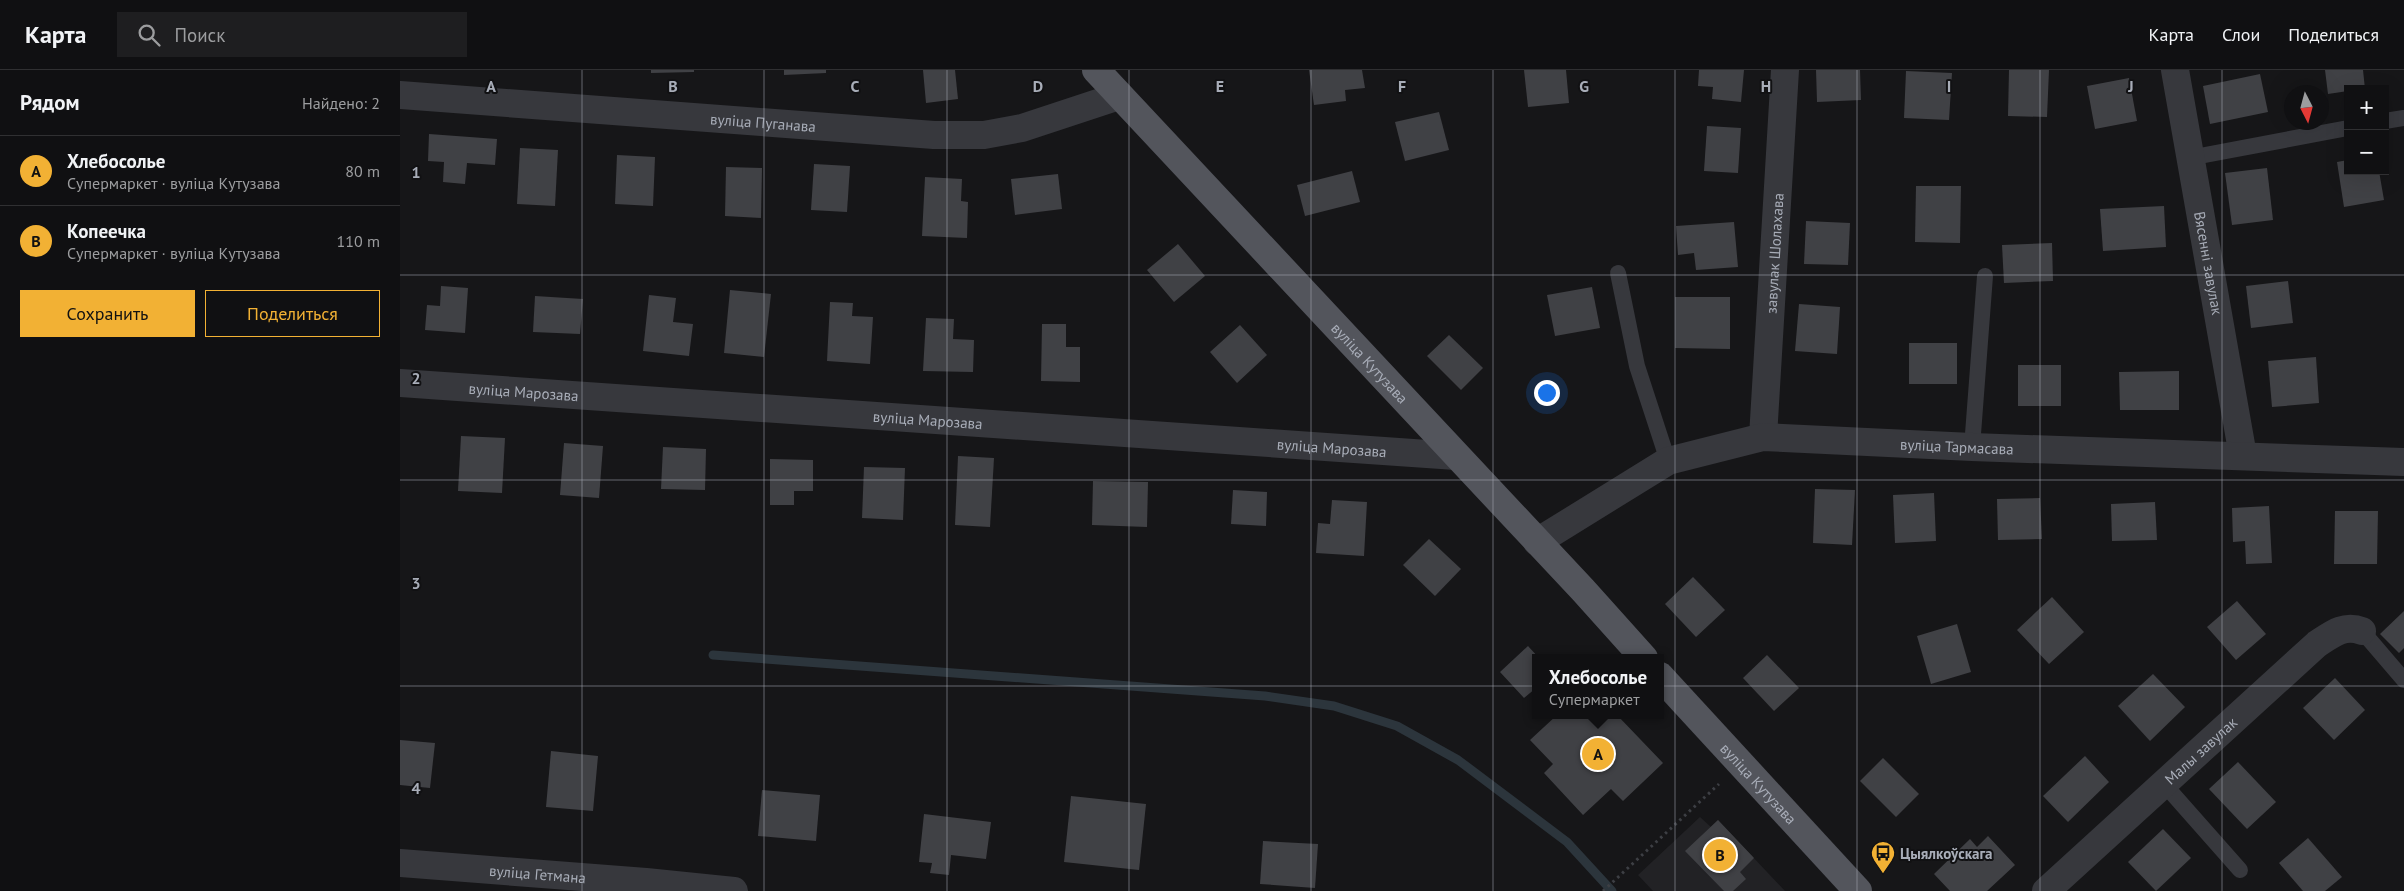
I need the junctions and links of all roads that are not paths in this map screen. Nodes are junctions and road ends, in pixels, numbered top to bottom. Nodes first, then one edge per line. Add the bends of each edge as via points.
1 (1096, 70) edge
2 (1785, 70) edge
3 (2175, 70) edge
4 (400, 95) edge
5 (1119, 96) junction
6 (2404, 118) edge
7 (2389, 120) edge
8 (2344, 129) edge
9 (2189, 158) junction
10 (1618, 273) dead end
11 (1985, 276) dead end
12 (400, 383) edge
13 (1763, 437) junction
14 (1972, 447) junction
15 (1456, 456) junction
16 (2243, 456) junction
17 (1668, 461) junction
18 (2404, 462) edge
19 (1537, 542) junction
20 (2362, 631) joint
21 (1640, 654) edge
22 (1664, 680) edge
23 (2404, 680) edge
24 (2164, 784) junction
25 (400, 863) edge
26 (2240, 870) dead end
27 (645, 886) edge
28 (734, 891) edge
29 (1858, 891) edge
30 (2046, 891) edge

1 - 5 main road, вуліца Кутузава
2 - 13 street, завулак Шолахава
3 - 9 street, Вясенні завулак
4 - 5 street, вуліца Пуганава via 934,135 984,135 1022,128
5 - 15 main road, вуліца Кутузава
6 - 7 lane
8 - 9 lane
9 - 16 street, Вясенні завулак
10 - 17 lane via 1637,366
11 - 14 lane
12 - 15 street, вуліца Марозава
13 - 14 street, вуліца Тармасава
13 - 17 street, вуліца Тармасава
14 - 16 street, вуліца Тармасава
15 - 19 main road, вуліца Кутузава
16 - 18 street, вуліца Тармасава
17 - 19 street, вуліца Тармасава
19 - 21 main road, вуліца Кутузава
20 - 23 lane
20 - 24 street, Малы завулак via 2352,627 2338,630 2316,644
22 - 29 main road, вуліца Кутузава
24 - 26 lane
24 - 30 street, Малы завулак
25 - 27 street, вуліца Гетмана
27 - 28 street, вуліца Гетмана

